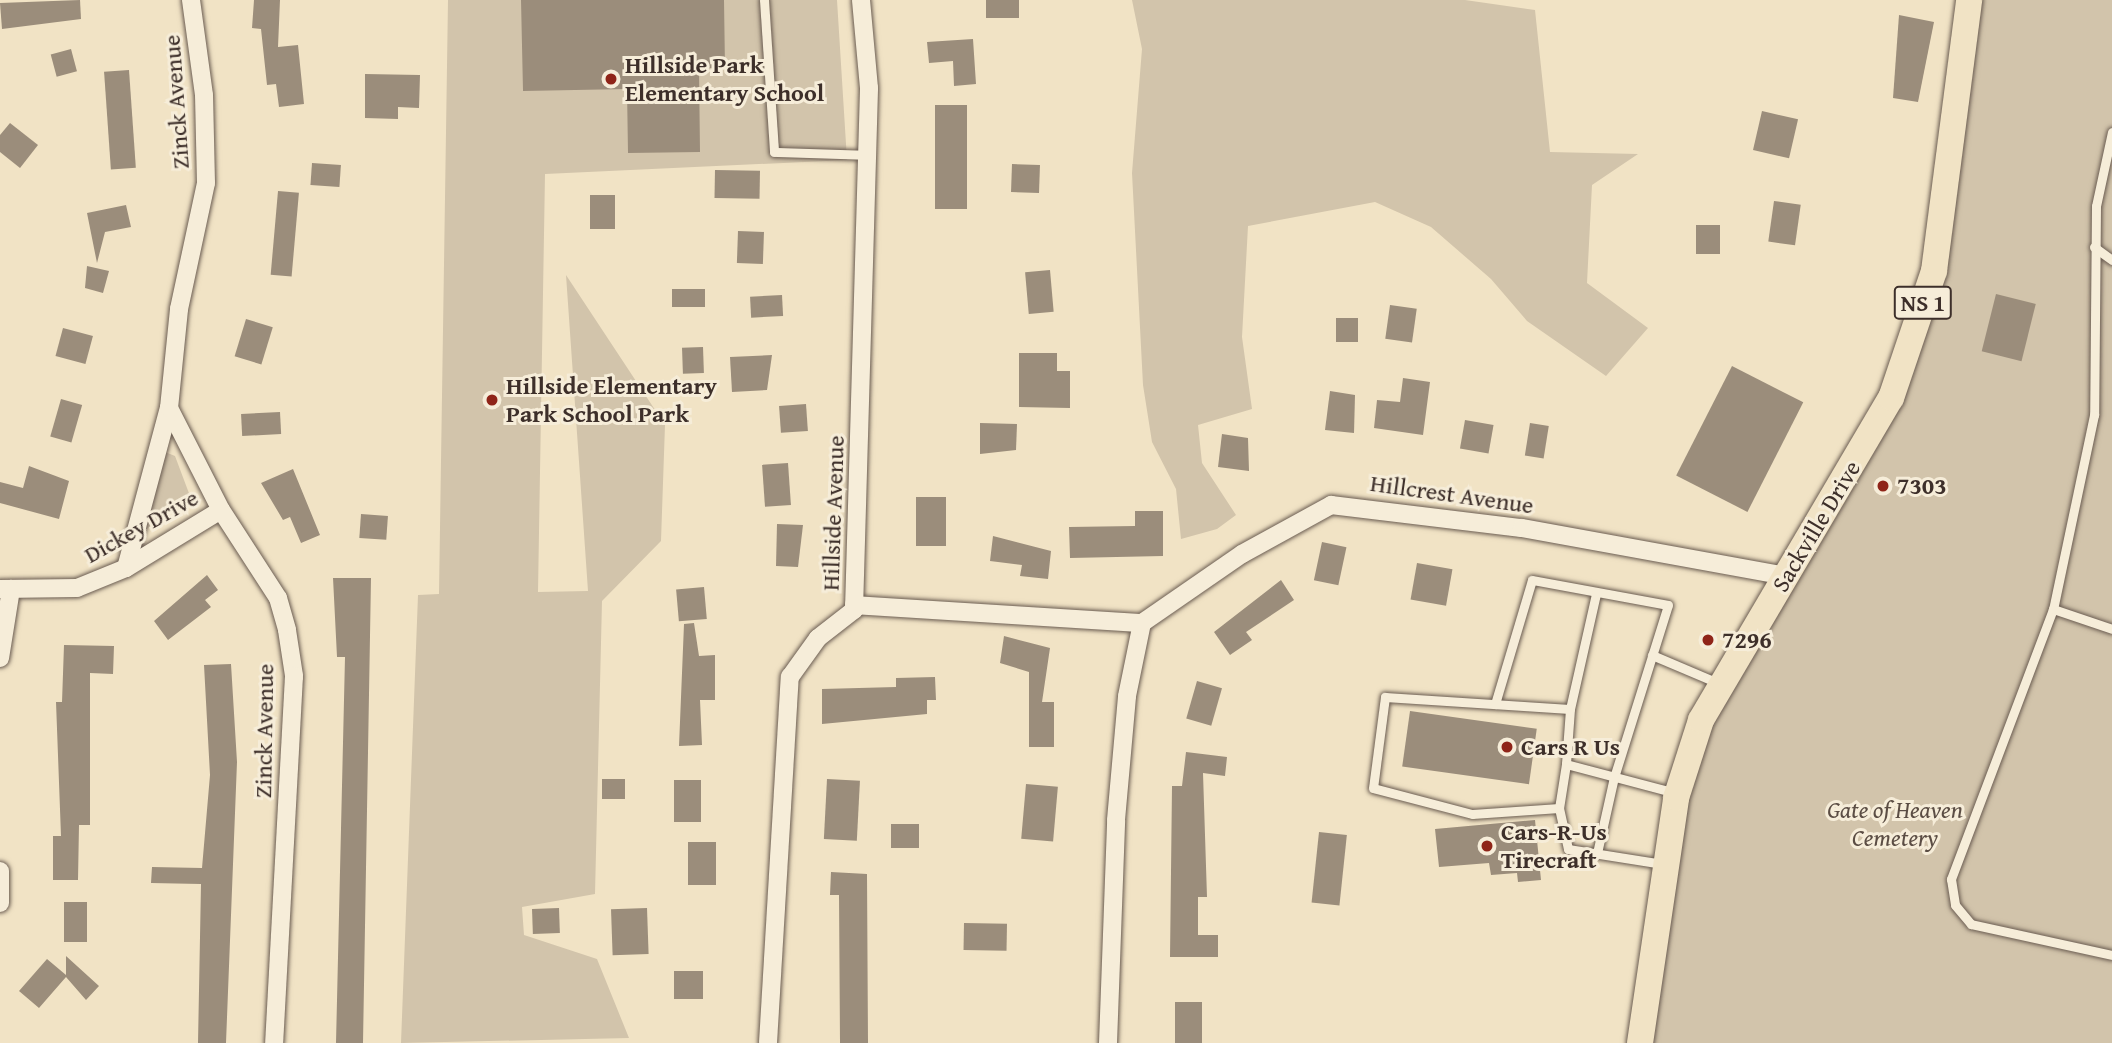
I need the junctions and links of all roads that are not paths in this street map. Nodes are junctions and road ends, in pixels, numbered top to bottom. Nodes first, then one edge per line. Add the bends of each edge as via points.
1 (191, 0) edge
2 (764, 0) edge
3 (861, 0) edge
4 (1969, 0) edge
5 (2112, 132) edge
6 (867, 155) junction
7 (2094, 247) junction
8 (2112, 260) edge
9 (169, 408) junction
10 (221, 510) junction
11 (126, 568) junction
12 (1786, 576) junction
13 (5, 589) edge
14 (1596, 594) junction
15 (854, 606) junction
16 (2053, 608) junction
17 (1142, 623) junction
18 (2112, 629) edge
19 (1651, 655) junction
20 (0, 658) edge
21 (1721, 684) junction
22 (1494, 704) junction
23 (1570, 709) junction
24 (1566, 764) junction
25 (1614, 777) junction
26 (1678, 793) junction
27 (1559, 808) junction
28 (1597, 853) junction
29 (1665, 864) junction
30 (0, 871) edge
31 (0, 903) edge
32 (2112, 955) edge
33 (274, 1043) edge
34 (768, 1043) edge
35 (1108, 1043) edge
36 (1640, 1043) edge

1 - 9 street, Zinck Avenue via 204,95 206,183 179,309
2 - 6 lane via 774,152
3 - 6 street, Hillside Avenue
4 - 12 main road, Sackville Drive / NS 1 via 1934,271 1891,398
5 - 7 lane
6 - 15 street, Hillside Avenue
7 - 8 lane
7 - 16 lane via 2094,415
9 - 10 street, Zinck Avenue
9 - 11 street, Zinck Avenue
10 - 11 street, Dickey Drive
10 - 33 street, Zinck Avenue via 278,598 294,676
11 - 13 street, Dickey Drive via 77,589
12 - 17 street, Hillcrest Avenue via 1522,528 1331,505 1242,554
12 - 21 main road, Sackville Drive / NS 1
13 - 20 street
14 - 19 lane via 1668,605
14 - 22 lane via 1532,580
14 - 23 lane
15 - 17 street
15 - 34 street, Hillside Avenue via 818,638 790,677
16 - 18 lane
16 - 32 lane via 1951,879 1955,905 1971,924
17 - 35 street via 1127,696 1116,820
19 - 21 lane
19 - 25 lane
21 - 26 main road, Sackville Drive / NS 1 via 1701,720
22 - 23 lane
22 - 27 lane via 1385,697 1373,789 1472,814
23 - 24 lane
24 - 25 lane
24 - 27 lane
25 - 26 lane
25 - 28 lane
26 - 29 main road, Sackville Drive / NS 1
27 - 28 lane via 1567,849
28 - 29 lane
29 - 36 main road, Sackville Drive / NS 1
30 - 31 street

